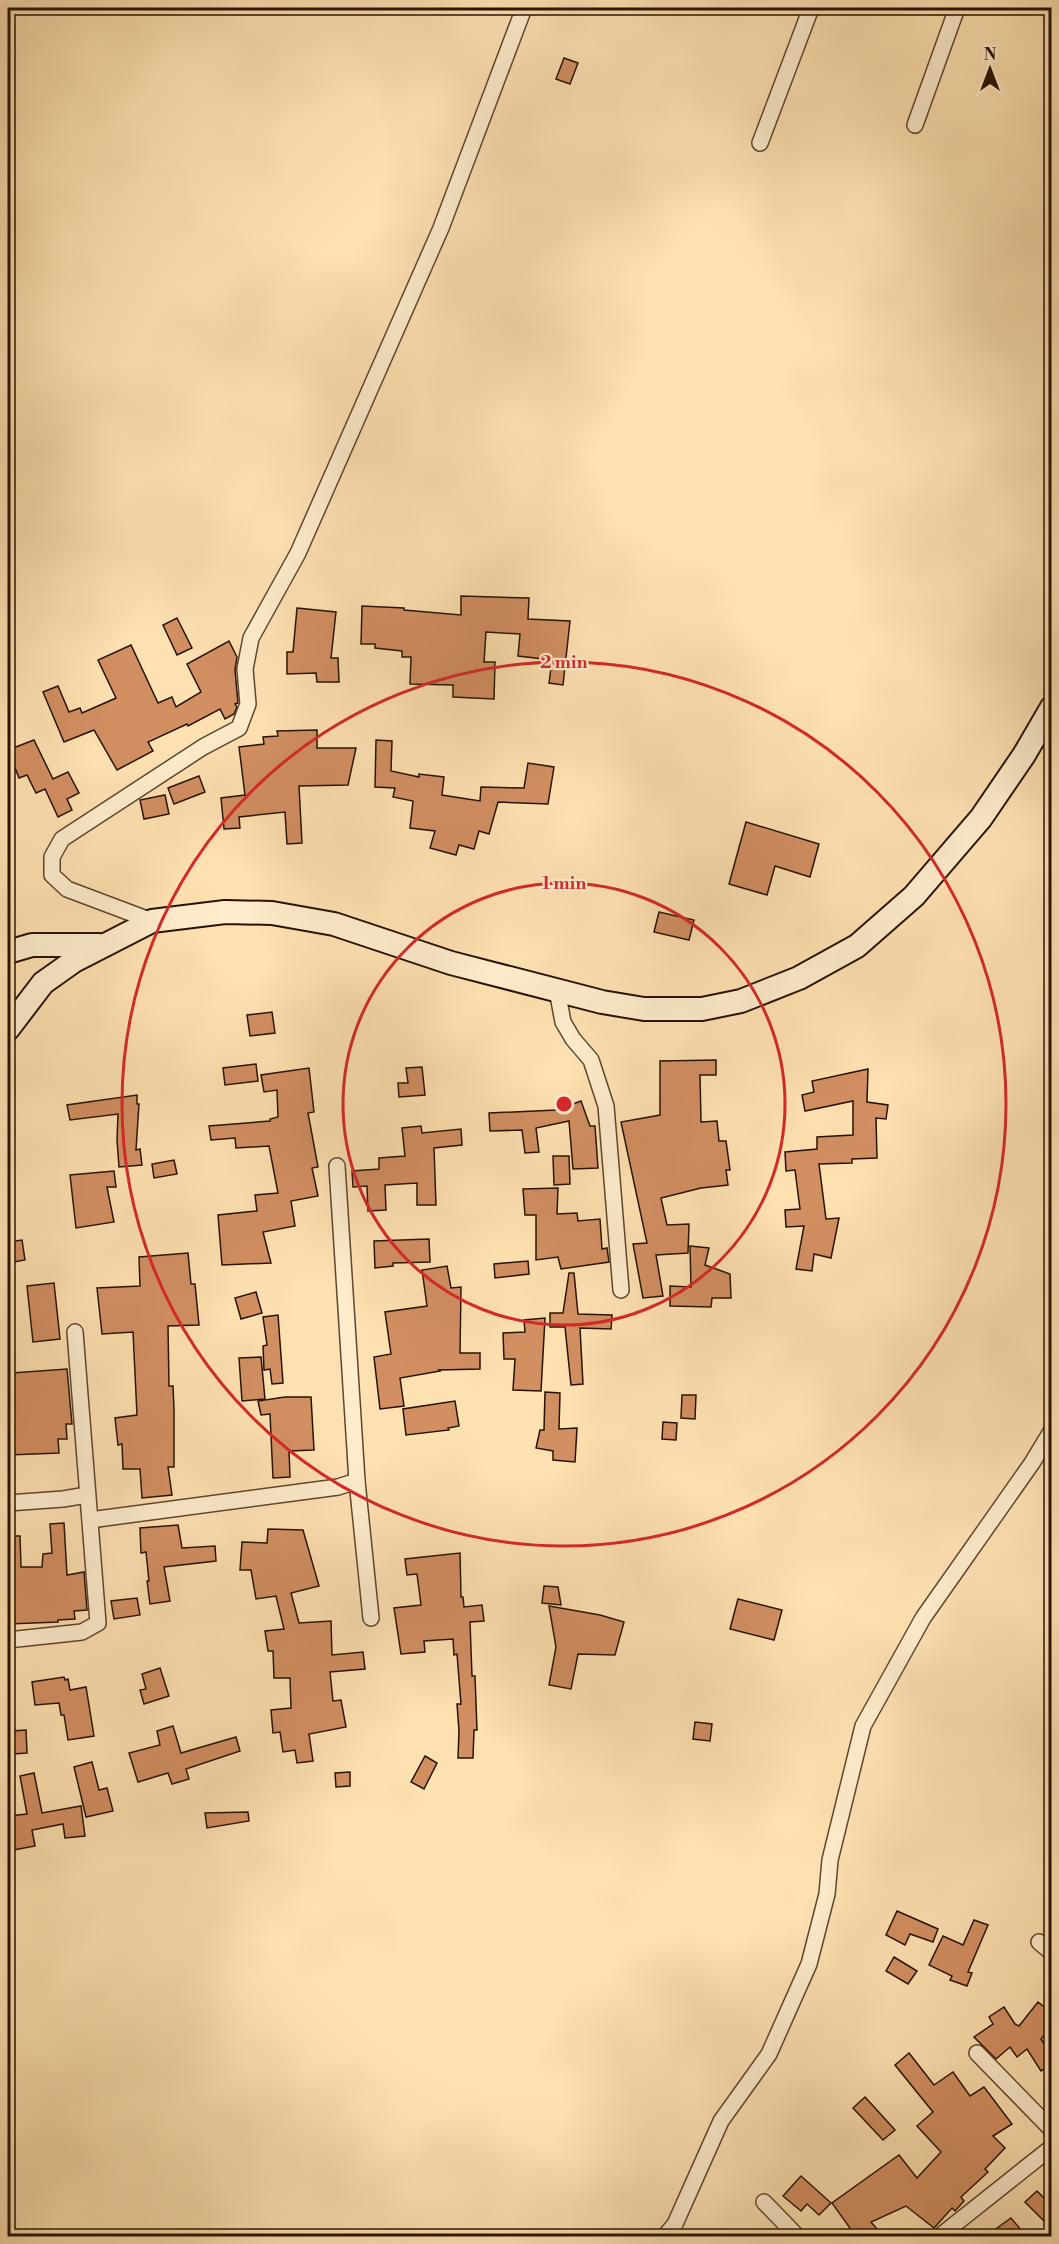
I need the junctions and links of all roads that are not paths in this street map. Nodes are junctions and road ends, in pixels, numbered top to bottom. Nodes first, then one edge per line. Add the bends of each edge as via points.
1 (524, 8) edge
2 (811, 8) edge
3 (957, 8) edge
4 (915, 125) dead end
5 (760, 143) dead end
6 (1052, 707) edge
7 (152, 921) junction
8 (104, 945) junction
9 (8, 952) edge
10 (557, 990) junction
11 (8, 1029) edge
12 (337, 1166) dead end
13 (621, 1290) dead end
14 (75, 1332) dead end
15 (1052, 1430) edge
16 (357, 1481) junction
17 (87, 1495) junction
18 (8, 1503) edge
19 (90, 1520) junction
20 (371, 1618) dead end
21 (8, 1640) edge
22 (1039, 1942) dead end
23 (1052, 1953) edge
24 (977, 2053) dead end
25 (1052, 2130) edge
26 (1052, 2147) edge
27 (764, 2202) dead end
28 (665, 2236) edge
29 (797, 2236) edge
30 (940, 2236) edge

1 - 7 street via 432,249 298,553 251,639 245,669 248,705 239,728 62,839 52,857 52,875 67,889
2 - 5 street
3 - 4 street
6 - 10 street via 981,819 914,896 857,946 799,978 741,1001 702,1010 644,1009
7 - 8 street
7 - 10 street via 225,912 272,913 334,924 452,963
8 - 9 street via 32,945
8 - 11 street via 43,983
10 - 13 street via 563,1022 591,1060 606,1106
12 - 16 street
14 - 17 street
15 - 28 street via 923,1618 863,1726 809,1964 769,2054 721,2121 675,2224
16 - 19 street via 338,1487
16 - 20 street
17 - 18 street
17 - 19 street
19 - 21 street via 98,1623 82,1632
22 - 23 street
24 - 25 street
26 - 30 street
27 - 29 street

